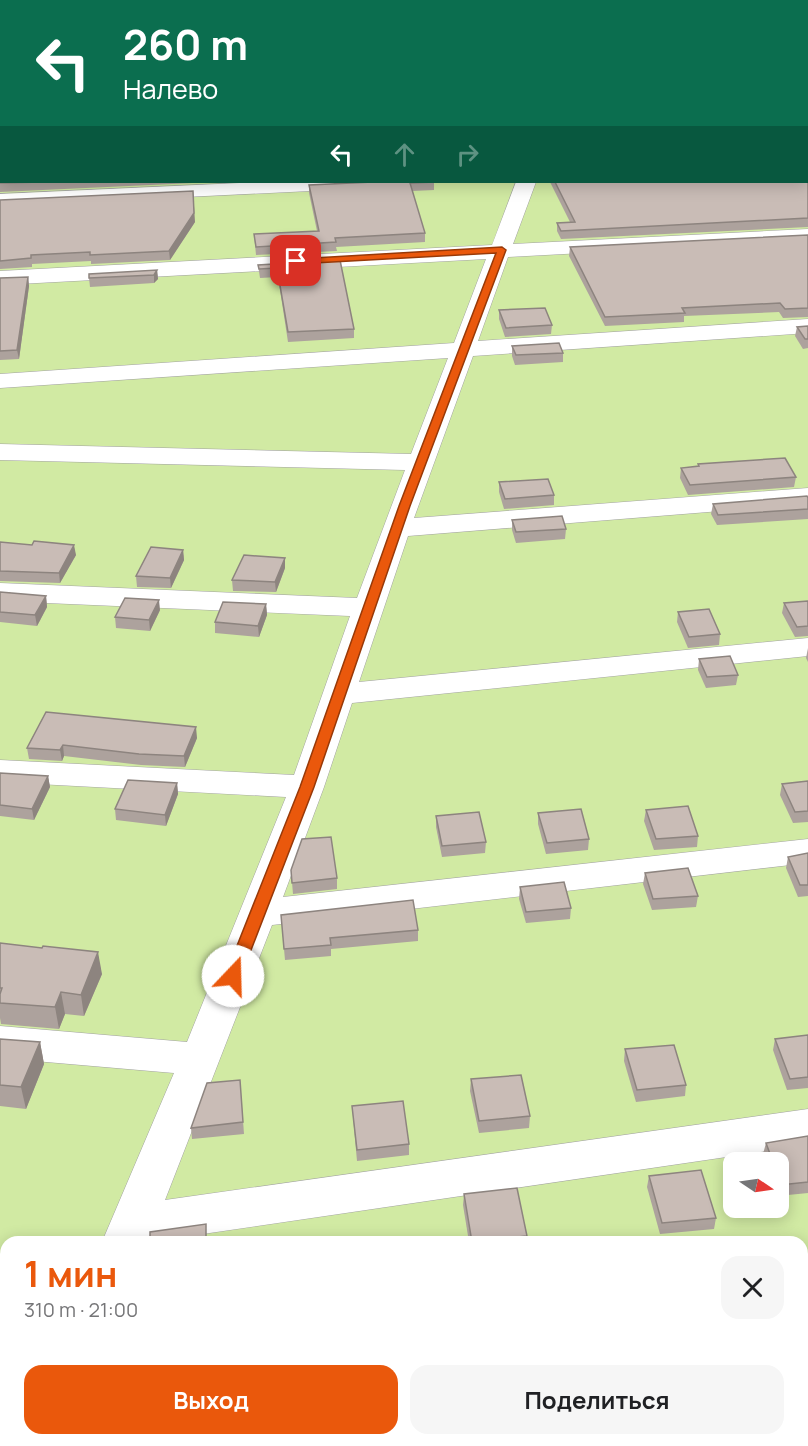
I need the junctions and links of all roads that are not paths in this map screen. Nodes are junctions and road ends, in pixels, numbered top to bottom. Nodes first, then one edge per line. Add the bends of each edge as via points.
1 (351, 183) edge
2 (526, 183) edge
3 (0, 200) edge
4 (808, 235) edge
5 (502, 250) junction
6 (0, 278) edge
7 (808, 326) edge
8 (463, 350) junction
9 (0, 381) edge
10 (0, 452) edge
11 (420, 462) junction
12 (808, 496) edge
13 (396, 528) junction
14 (0, 592) edge
15 (370, 608) junction
16 (808, 647) edge
17 (339, 694) junction
18 (0, 771) edge
19 (307, 787) junction
20 (808, 851) edge
21 (256, 914) junction
22 (0, 1042) edge
23 (201, 1059) junction
24 (808, 1127) edge
25 (128, 1233) edge

1 - 3 street
2 - 5 street
4 - 5 street
5 - 6 street
5 - 8 street
7 - 8 street
8 - 9 street
8 - 11 street
10 - 11 street
11 - 13 street
12 - 13 street
13 - 15 street
14 - 15 street
15 - 17 street
16 - 17 street
17 - 19 street
18 - 19 street
19 - 21 street
20 - 21 street
21 - 23 street
22 - 23 street
23 - 25 street
24 - 25 street

